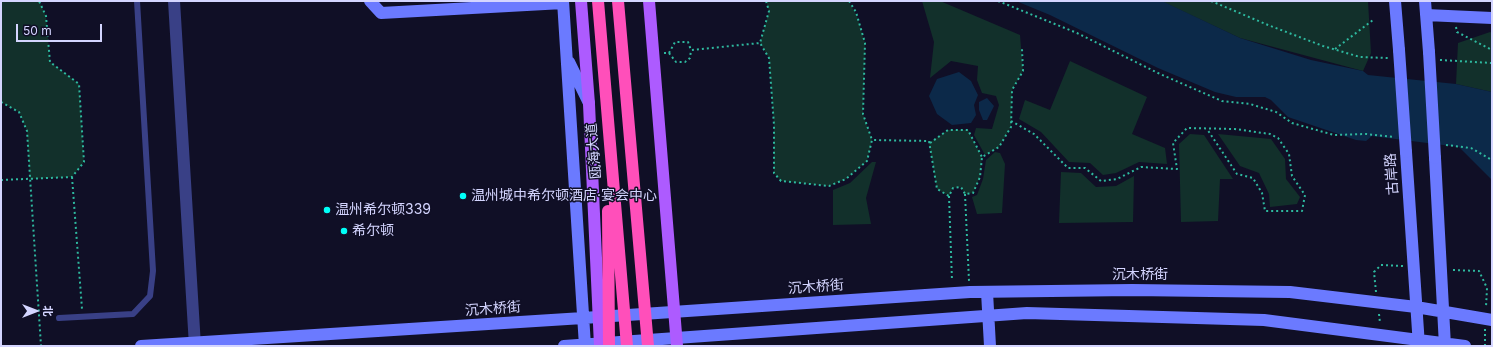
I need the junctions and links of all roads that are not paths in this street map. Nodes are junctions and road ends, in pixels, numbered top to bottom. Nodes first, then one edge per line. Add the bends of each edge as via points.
1 (137, 1) edge
2 (174, 1) edge
3 (370, 1) edge
4 (581, 1) edge
5 (598, 1) edge
6 (618, 1) edge
7 (649, 1) edge
8 (1395, 1) edge
9 (1425, 1) edge
10 (563, 2) edge
11 (1426, 15) junction
12 (1492, 18) edge
13 (566, 58) junction
14 (589, 104) junction
15 (607, 126) junction
16 (987, 292) junction
17 (1416, 307) junction
18 (674, 312) junction
19 (1444, 312) junction
20 (989, 315) junction
21 (59, 318) dead end
22 (583, 318) junction
23 (599, 318) junction
24 (1492, 320) edge
25 (677, 342) edge
26 (195, 344) edge
27 (1418, 344) edge
28 (585, 345) edge
29 (603, 345) edge
30 (1445, 345) edge
31 (141, 346) edge
32 (564, 346) edge
33 (627, 346) edge
34 (648, 346) edge
35 (990, 346) edge
36 (1465, 346) edge

1 - 21 lane via 153,271 150,296 133,314
2 - 26 street
3 - 10 street via 381,13
4 - 14 main road, 瓯海大道
5 - 15 highway, 瓯海大道, bridge
6 - 34 highway, bridge
7 - 18 main road
8 - 17 street, 古岸路, bridge via 1395,54 1406,152
9 - 11 street
10 - 13 street
11 - 12 street
11 - 19 street, bridge via 1433,56 1435,158
13 - 14 street
13 - 22 street
14 - 23 main road, 瓯海大道
15 - 29 highway, bridge
15 - 33 highway, 瓯海大道, bridge
16 - 17 street, 沉木桥街 via 1290,292
16 - 18 street, 沉木桥街
16 - 20 street
17 - 19 street, 沉木桥街
17 - 27 street, 古岸路
18 - 23 street, 沉木桥街
18 - 25 main road
19 - 24 street, 沉木桥街
19 - 30 street
20 - 25 street
20 - 27 street via 1027,312 1264,320
20 - 35 street
22 - 23 street, 沉木桥街
22 - 26 street, 沉木桥街
22 - 28 street
23 - 29 main road, 瓯海大道
25 - 29 street
26 - 31 street, 沉木桥街
27 - 30 street
28 - 29 street
28 - 32 street
30 - 36 street

